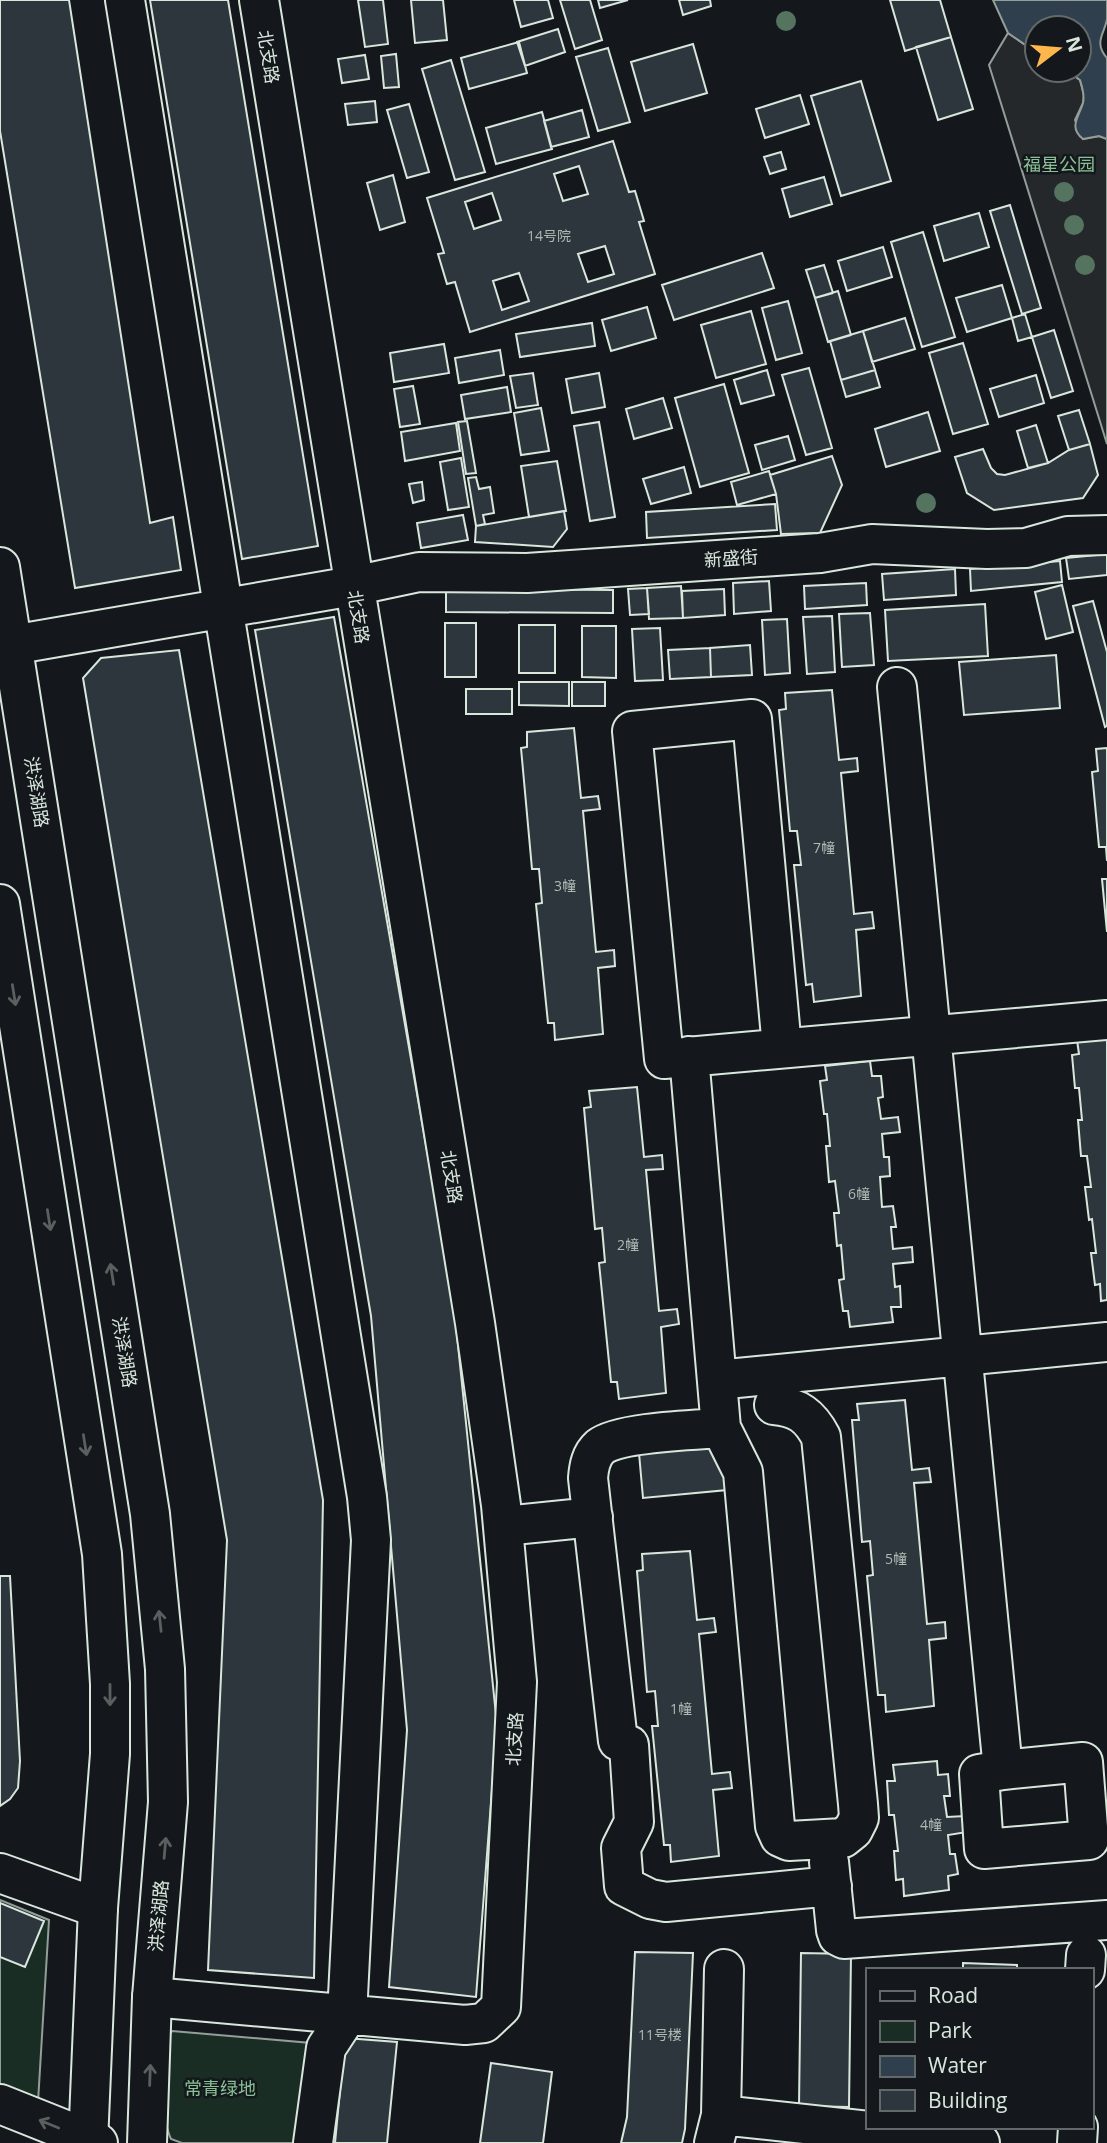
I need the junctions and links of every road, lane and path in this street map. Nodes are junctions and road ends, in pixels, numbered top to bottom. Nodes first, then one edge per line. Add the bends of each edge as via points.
1 (125, 0) edge
2 (258, 0) edge
3 (1107, 534) edge
4 (0, 567) edge
5 (353, 586) junction
6 (223, 609) junction
7 (6, 646) edge
8 (897, 687) dead end
9 (0, 904) edge
10 (1107, 1020) edge
11 (931, 1035) junction
12 (782, 1048) junction
13 (689, 1056) junction
14 (1107, 1342) edge
15 (717, 1380) junction
16 (774, 1405) dead end
17 (721, 1428) junction
18 (593, 1517) junction
19 (504, 1526) junction
20 (1003, 1770) dead end
21 (827, 1839) junction
22 (0, 1873) edge
23 (832, 1886) junction
24 (98, 1908) junction
25 (1107, 1920) edge
26 (724, 1969) dead end
27 (152, 1997) junction
28 (347, 2016) junction
29 (0, 2104) edge
30 (718, 2129) edge
31 (902, 2135) edge
32 (91, 2142) edge
33 (147, 2143) edge
34 (313, 2143) edge
35 (980, 2143) edge

1 - 6 street
2 - 5 street, 北支路
3 - 5 street, 新盛街 via 1068,537 1026,548 872,544 820,553 527,573 419,572
4 - 7 street, 洪泽湖路
5 - 6 street, 新盛街
5 - 19 street, 北支路 via 475,1323
6 - 7 street, 新盛街
6 - 28 street via 371,1540
27 -> 7 street, 洪泽湖路 via 168,1802 165,1669 150,1514
8 - 11 street
9 -> 24 street via 102,1554 110,1754
10 - 11 street
11 - 12 street
11 - 20 street
12 - 13 street
12 - 13 street via 752,719 632,731 664,1059
13 - 15 street
14 - 15 street
15 - 17 street
16 - 21 street via 802,1412 821,1437 859,1818 843,1838
17 - 18 street via 619,1438 600,1447 590,1462
17 - 21 street via 743,1472 775,1826 780,1837 789,1841
18 - 19 street
18 - 23 street via 618,1741 629,1745 634,1822 621,1848 624,1886 666,1902
19 - 28 street, 北支路 via 517,1682 501,2007 484,2023 465,2025
21 - 23 street
22 - 24 street
23 - 25 street via 836,1930 844,1940
24 - 32 street
26 - 30 street
27 - 28 street, 北支路
33 -> 27 street, 洪泽湖路
28 - 34 street via 326,2048
32 -> 29 street
30 - 31 street
31 - 35 street

